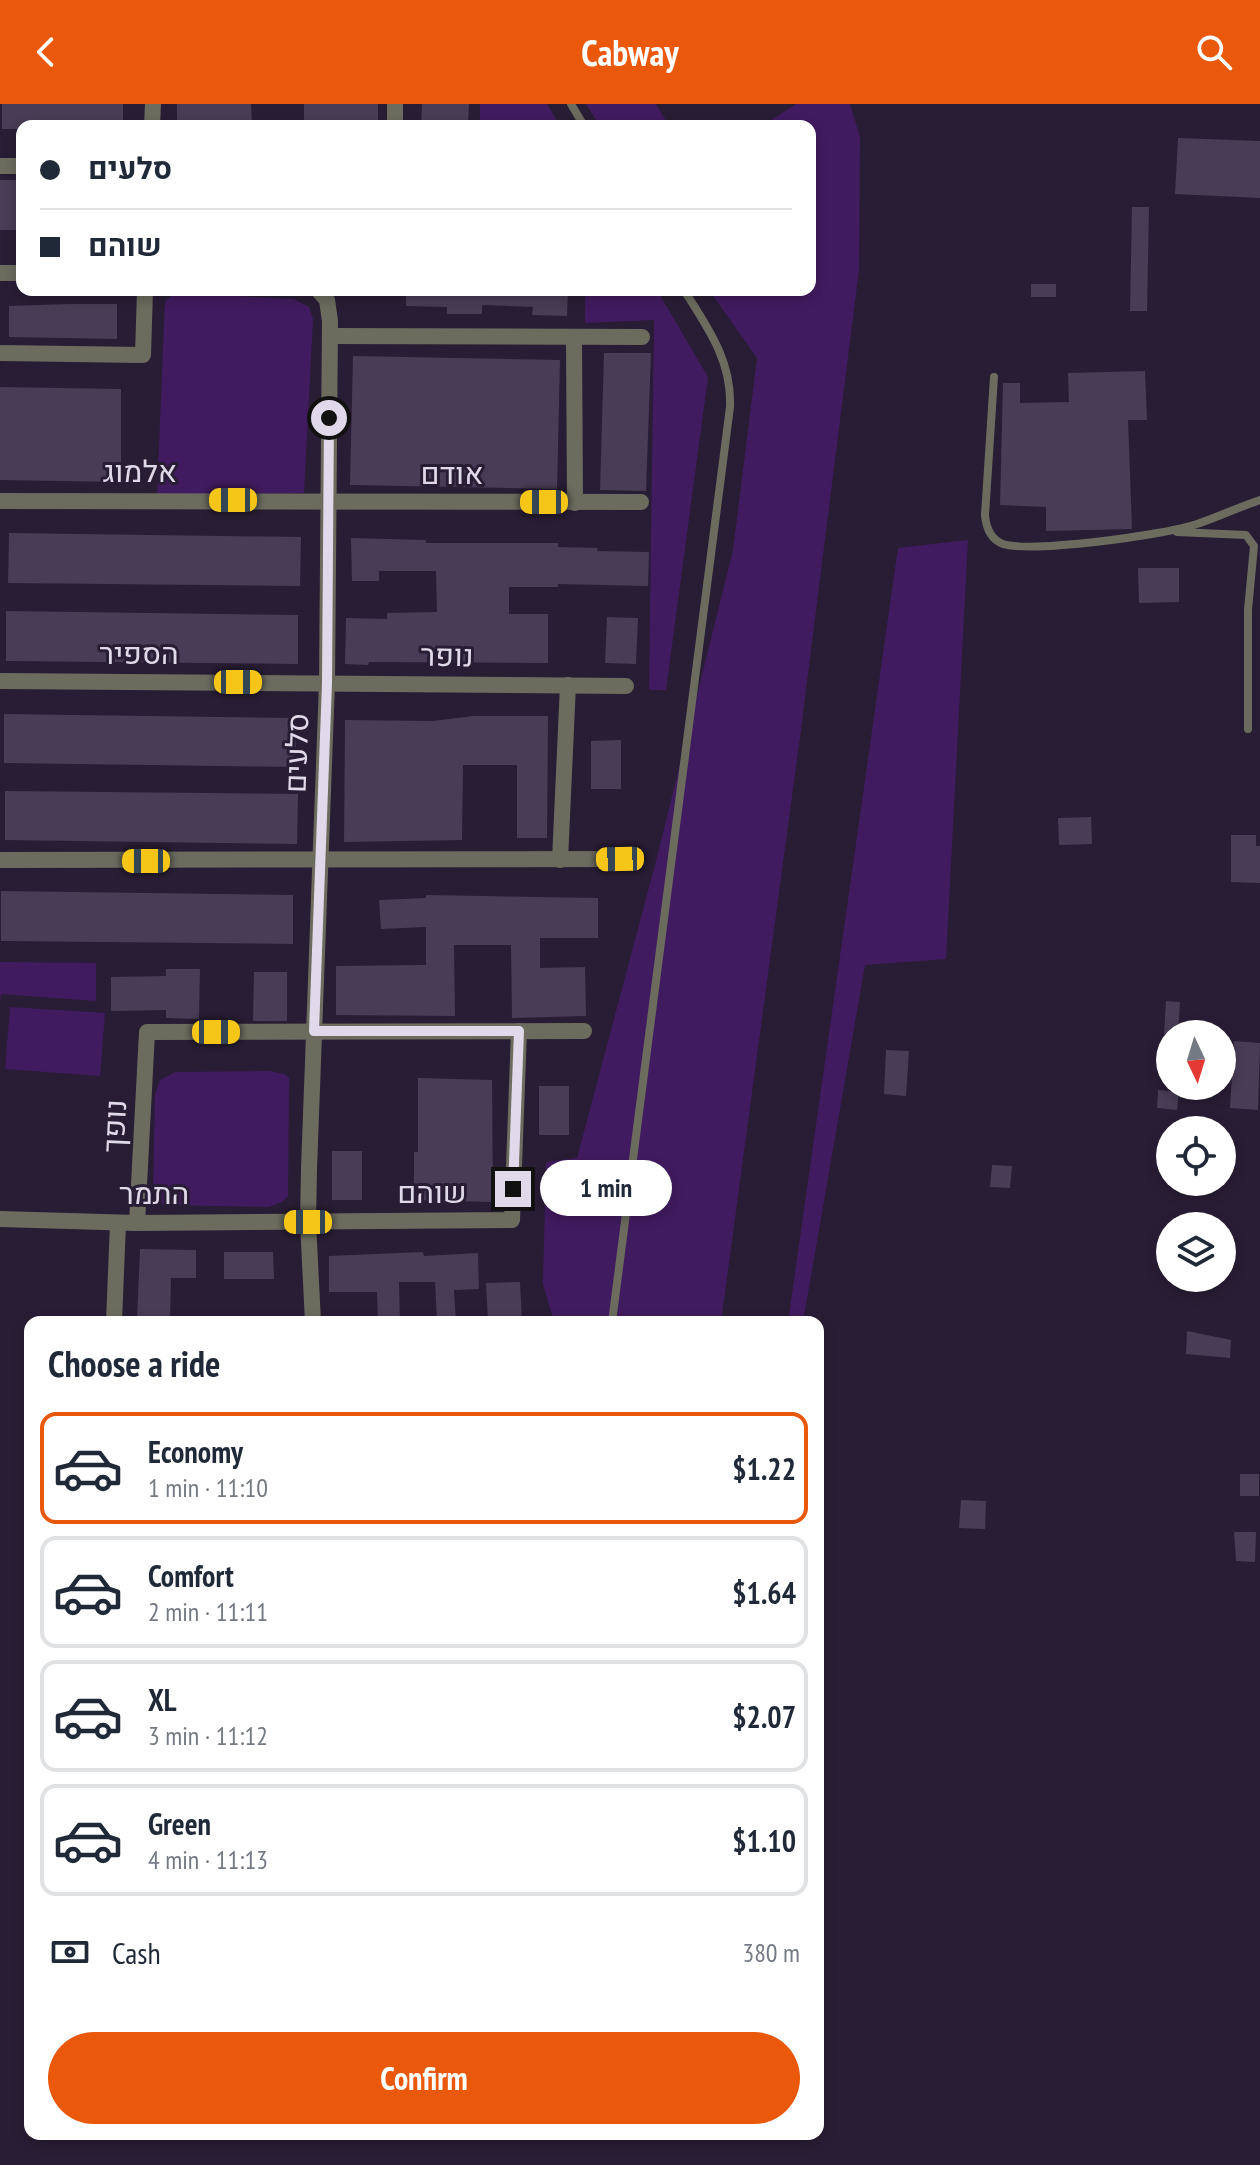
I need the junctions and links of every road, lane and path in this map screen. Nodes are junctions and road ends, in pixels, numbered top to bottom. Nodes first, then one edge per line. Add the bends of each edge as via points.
1 (145, 296) edge
2 (323, 296) edge
3 (687, 296) edge
4 (330, 336) junction
5 (574, 337) junction
6 (642, 337) dead end
7 (0, 353) edge
8 (994, 377) dead end
9 (1260, 500) edge
10 (0, 501) edge
11 (328, 501) junction
12 (641, 502) dead end
13 (575, 503) junction
14 (1164, 531) junction
15 (0, 681) edge
16 (327, 683) junction
17 (568, 685) junction
18 (626, 686) dead end
19 (1248, 729) dead end
20 (620, 859) dead end
21 (0, 860) edge
22 (560, 860) junction
23 (322, 862) junction
24 (314, 1031) junction
25 (519, 1031) junction
26 (584, 1031) dead end
27 (0, 1219) edge
28 (308, 1222) junction
29 (118, 1223) junction
30 (137, 1223) junction
31 (114, 1316) edge
32 (313, 1316) edge
33 (613, 1316) edge

1 - 7 street via 143,355
2 - 4 street, סלעים
3 - 33 lane via 725,362 730,407
4 - 5 street
4 - 11 street, סלעים
5 - 6 street
5 - 13 street
8 - 14 lane via 985,515 987,530 1001,543 1039,548
9 - 14 lane
10 - 11 street, אלמוג
11 - 13 street, אודם
11 - 16 street, סלעים
12 - 13 street, אודם
14 - 19 lane via 1246,535 1254,546
15 - 16 street, הספיר
16 - 17 street, נופר
16 - 23 street, סלעים
17 - 18 street, נופר
17 - 22 street
20 - 22 street
21 - 23 street
22 - 23 street
23 - 24 street, סלעים
24 - 25 street
24 - 28 street, סלעים
24 - 30 street, נופך via 147,1032
25 - 26 street
25 - 28 street, שוהם via 512,1220
27 - 29 street, התמר
28 - 30 street, התמר
28 - 32 street, סלעים
29 - 30 street, התמר
29 - 31 street

